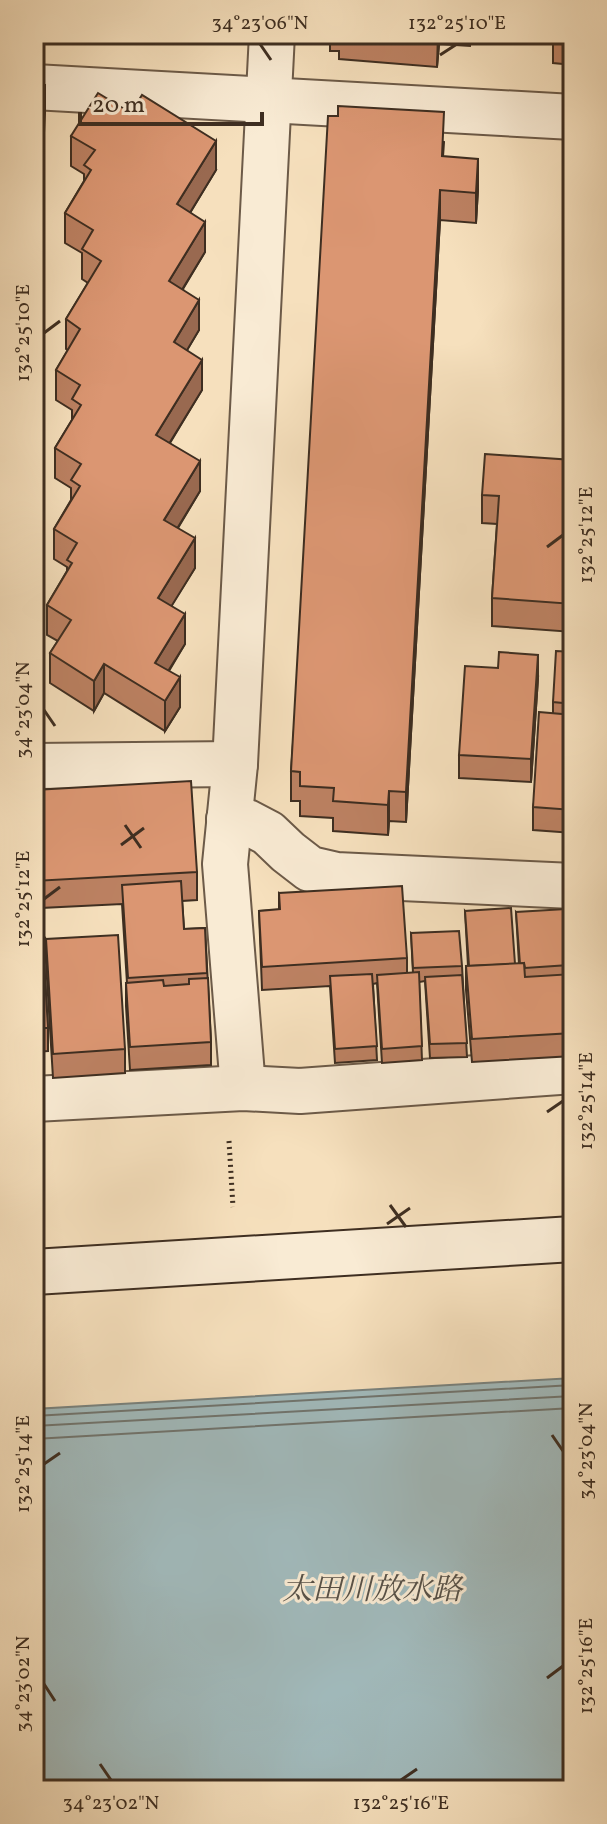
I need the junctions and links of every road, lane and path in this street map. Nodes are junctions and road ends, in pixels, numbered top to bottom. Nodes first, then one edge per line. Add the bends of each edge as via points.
1 (272, 34) edge
2 (34, 87) edge
3 (268, 99) junction
4 (573, 117) edge
5 (235, 764) junction
6 (34, 766) edge
7 (229, 819) junction
8 (573, 886) edge
9 (573, 1071) edge
10 (243, 1088) junction
11 (34, 1099) edge
12 (230, 1148) dead end
13 (233, 1206) dead end
14 (573, 1239) edge
15 (34, 1272) edge

1 - 3 street
2 - 3 street
3 - 4 street
3 - 5 street
5 - 6 street
5 - 7 street
7 - 8 street via 268,833 310,869 336,875
7 - 10 street via 225,864
9 - 10 street via 300,1091
10 - 11 street
12 - 13 path
14 - 15 street

